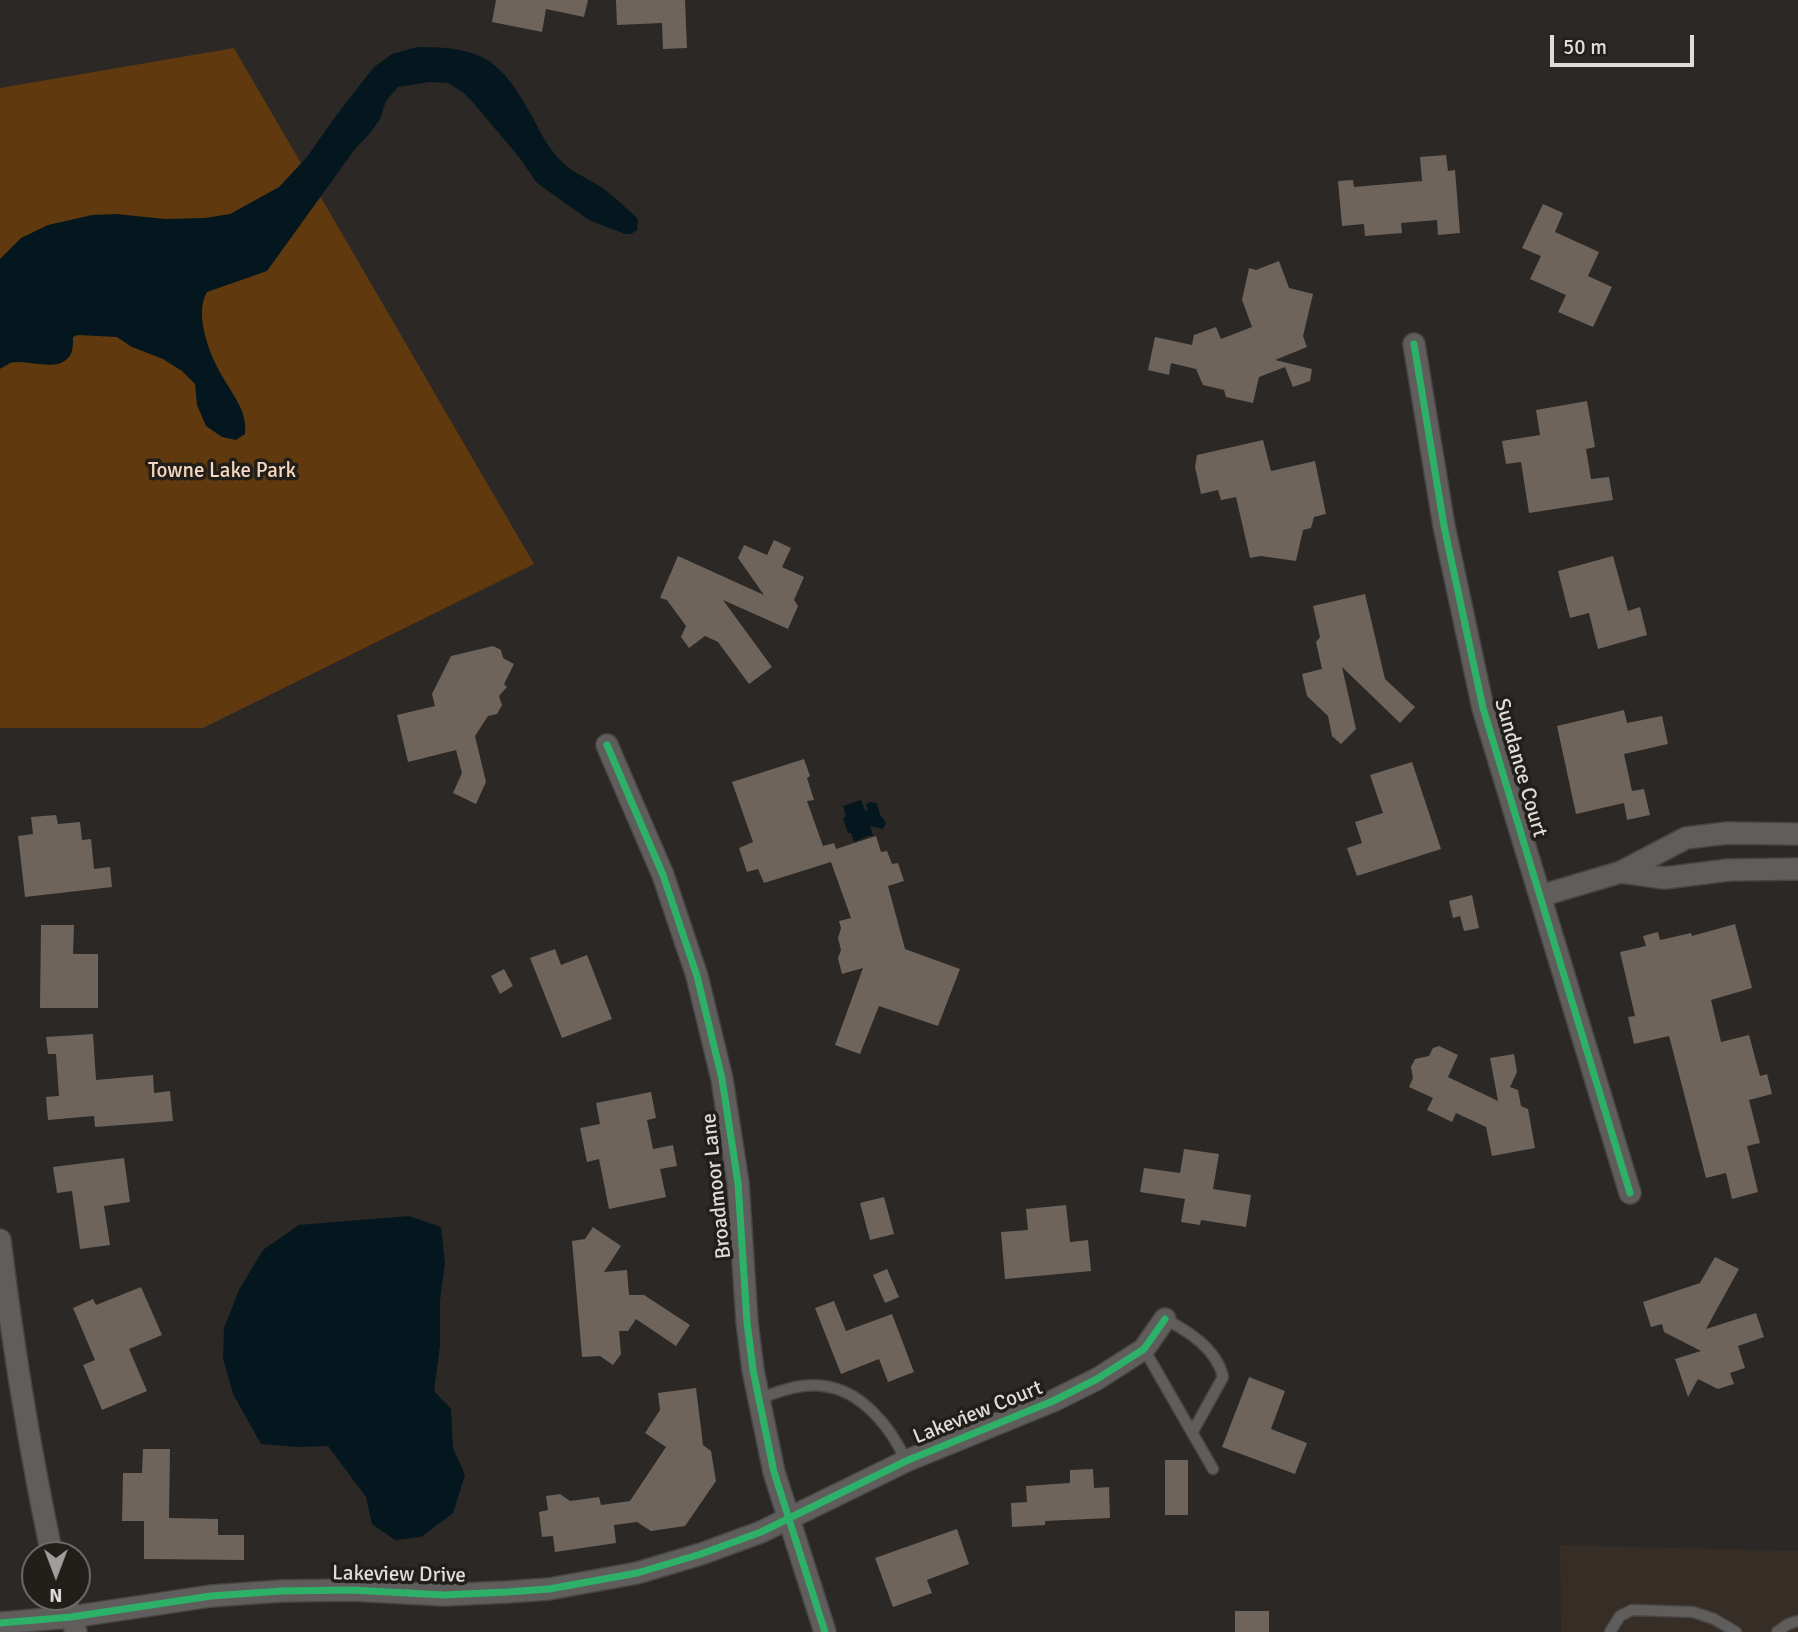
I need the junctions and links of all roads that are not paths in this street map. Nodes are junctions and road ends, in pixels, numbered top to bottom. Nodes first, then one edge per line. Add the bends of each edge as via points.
1 (1414, 344) dead end
2 (607, 745) dead end
3 (1727, 833) junction
4 (1798, 834) edge
5 (1798, 869) edge
6 (1729, 870) junction
7 (1621, 872) junction
8 (1539, 896) junction
9 (1630, 1193) dead end
10 (0, 1241) edge
11 (1165, 1319) joint
12 (1144, 1349) junction
13 (759, 1399) junction
14 (1192, 1433) junction
15 (906, 1461) junction
16 (1213, 1469) dead end
17 (789, 1520) junction
18 (49, 1541) edge
19 (71, 1615) edge
20 (1798, 1621) edge
21 (0, 1623) edge
22 (825, 1632) edge
23 (1611, 1632) edge
24 (1736, 1632) edge
25 (1777, 1632) edge

1 - 8 street, Sundance Court via 1444,526 1483,708
2 - 13 street, Broadmoor Lane via 663,875 697,976 722,1079 738,1183 747,1322
3 - 4 street
3 - 6 street
3 - 7 street via 1686,838
5 - 6 street
6 - 7 street via 1665,878
7 - 8 street
8 - 9 street, Sundance Court
10 - 18 street via 11,1337
11 - 12 street, Lakeview Court
11 - 14 lane via 1193,1333 1221,1367 1223,1377
12 - 14 lane
12 - 15 street, Lakeview Court via 1053,1401
13 - 15 lane via 804,1386 825,1386 852,1397 886,1426
13 - 17 street, Broadmoor Lane
14 - 16 lane
15 - 17 street, Lakeview Court
17 - 19 street, Lakeview Drive via 701,1555 637,1573 549,1588 444,1595 282,1591
17 - 22 street, Broadmoor Lane
19 - 21 street, Lakeview Drive
20 - 25 lane
23 - 24 lane via 1620,1616 1632,1610 1670,1610 1714,1619

